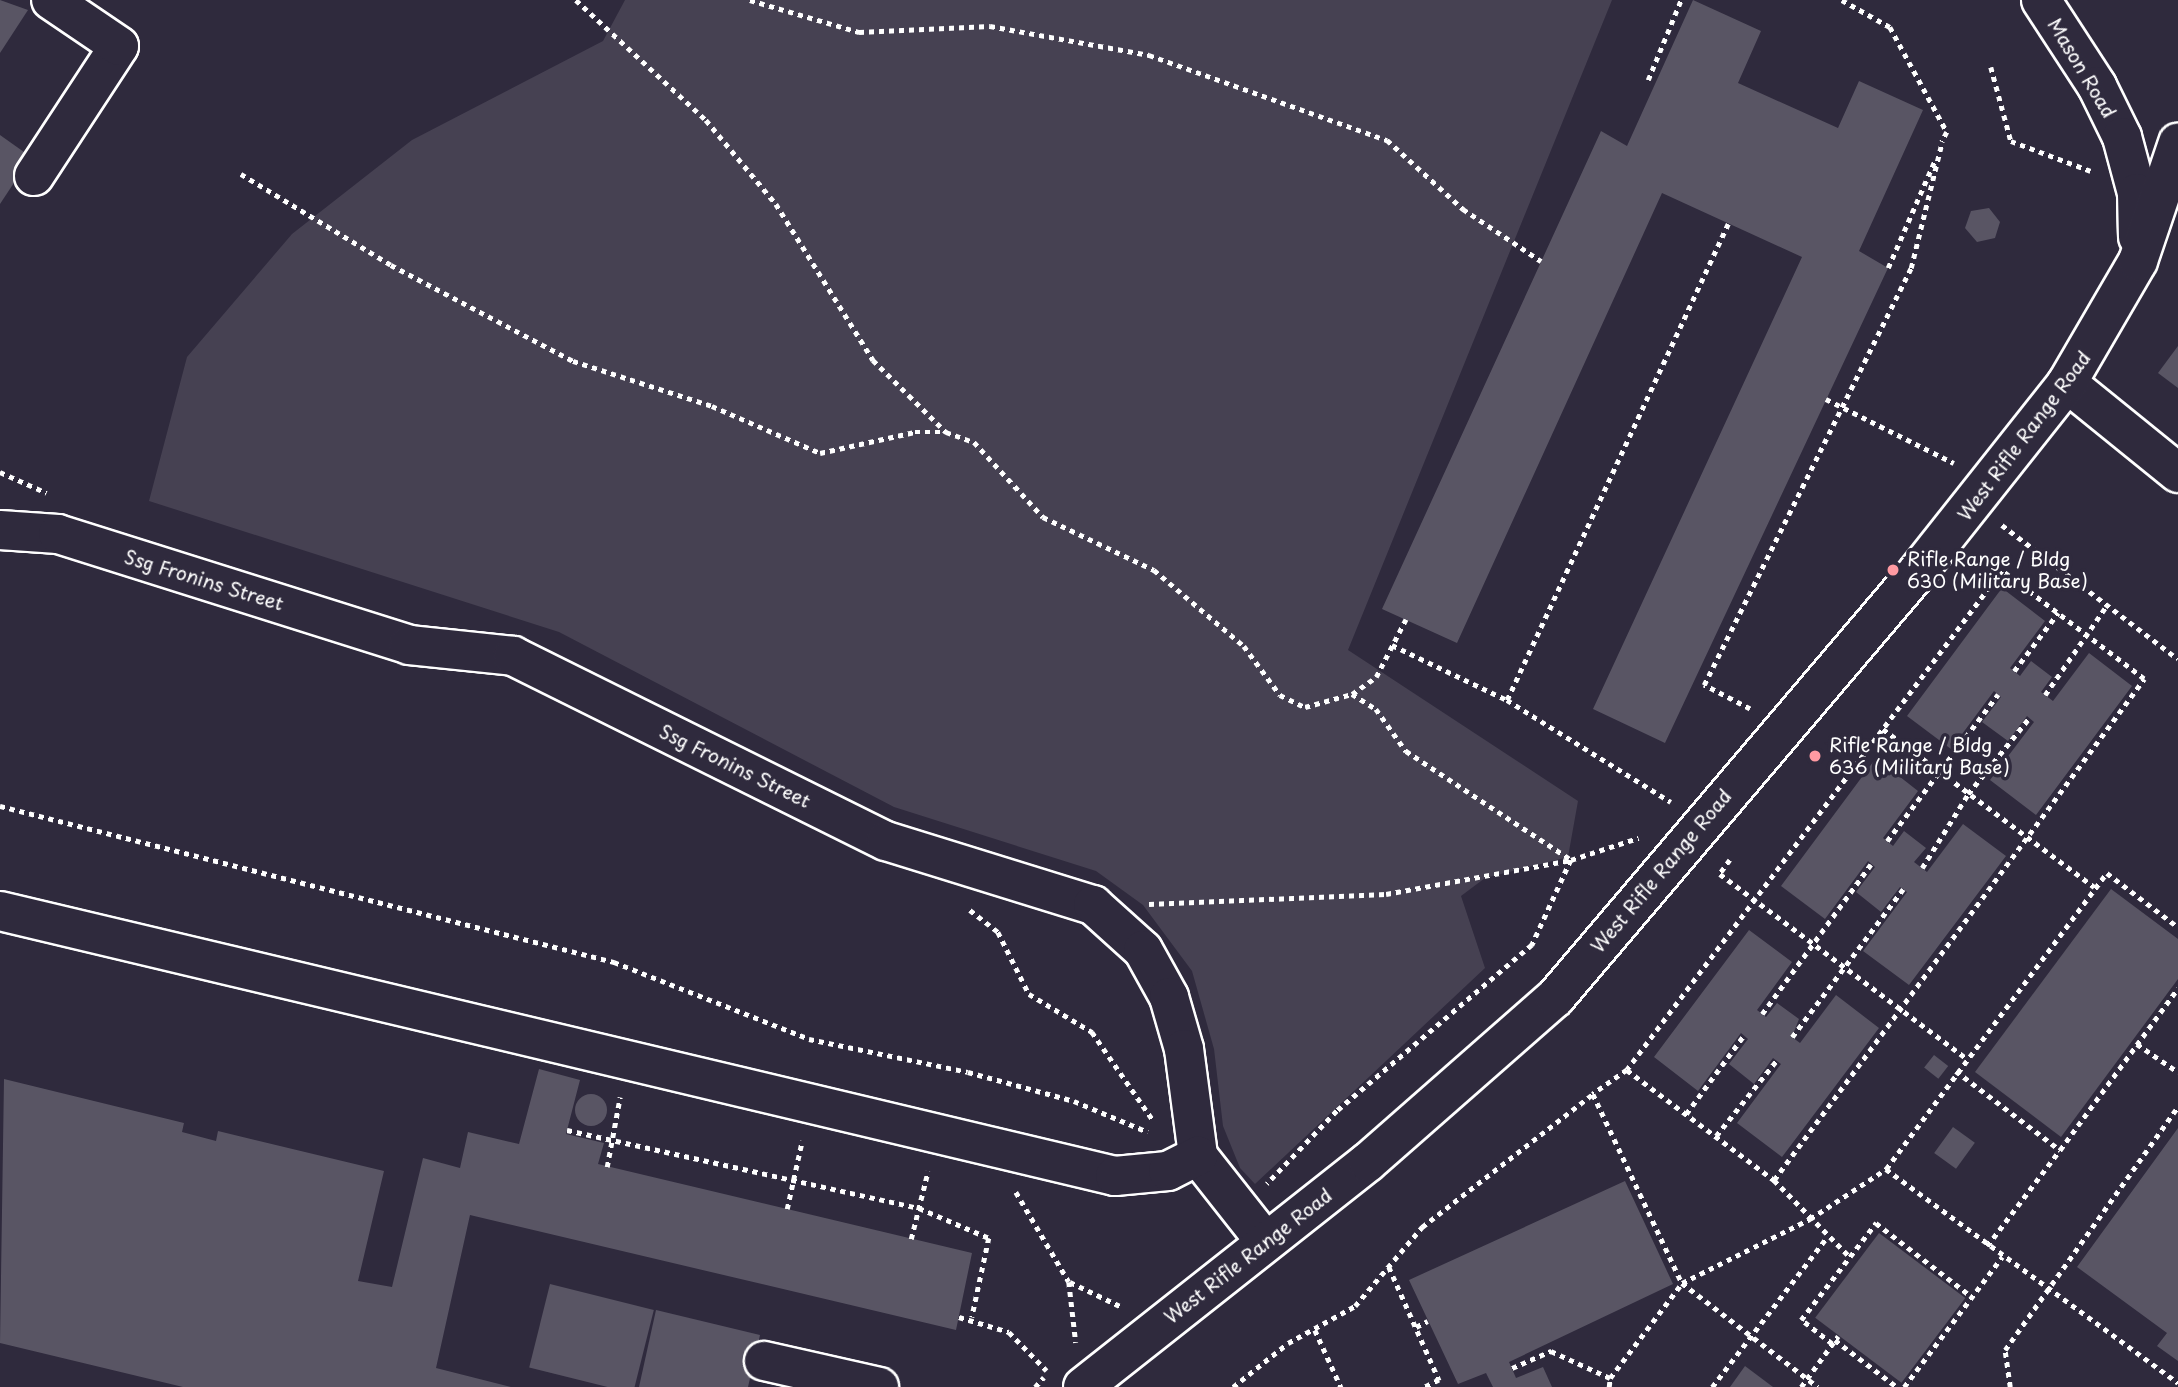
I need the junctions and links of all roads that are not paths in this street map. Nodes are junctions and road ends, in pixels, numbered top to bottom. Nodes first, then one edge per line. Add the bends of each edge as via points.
1 (51, 0) edge
2 (2041, 0) edge
3 (2178, 143) edge
4 (34, 176) dead end
5 (2138, 261) junction
6 (2067, 383) junction
7 (2178, 473) edge
8 (0, 530) edge
9 (0, 911) edge
10 (1181, 1147) junction
11 (1265, 1241) junction
12 (764, 1361) dead end
13 (879, 1387) edge
14 (1083, 1387) edge

1 - 4 street via 119,46
2 - 5 street, Mason Road via 2097,86 2122,137 2137,193
3 - 5 street, West Rifle Range Road
5 - 6 street, West Rifle Range Road
6 - 7 street
6 - 11 street, West Rifle Range Road via 1915,575 1555,998 1465,1081
8 - 10 street, Ssg Fronins Street via 58,534 409,645 513,656 886,841 1033,882 1093,905 1143,950 1169,997 1184,1049
9 - 10 street via 1115,1176 1168,1171
10 - 11 street
11 - 14 street, West Rifle Range Road
12 - 13 street

